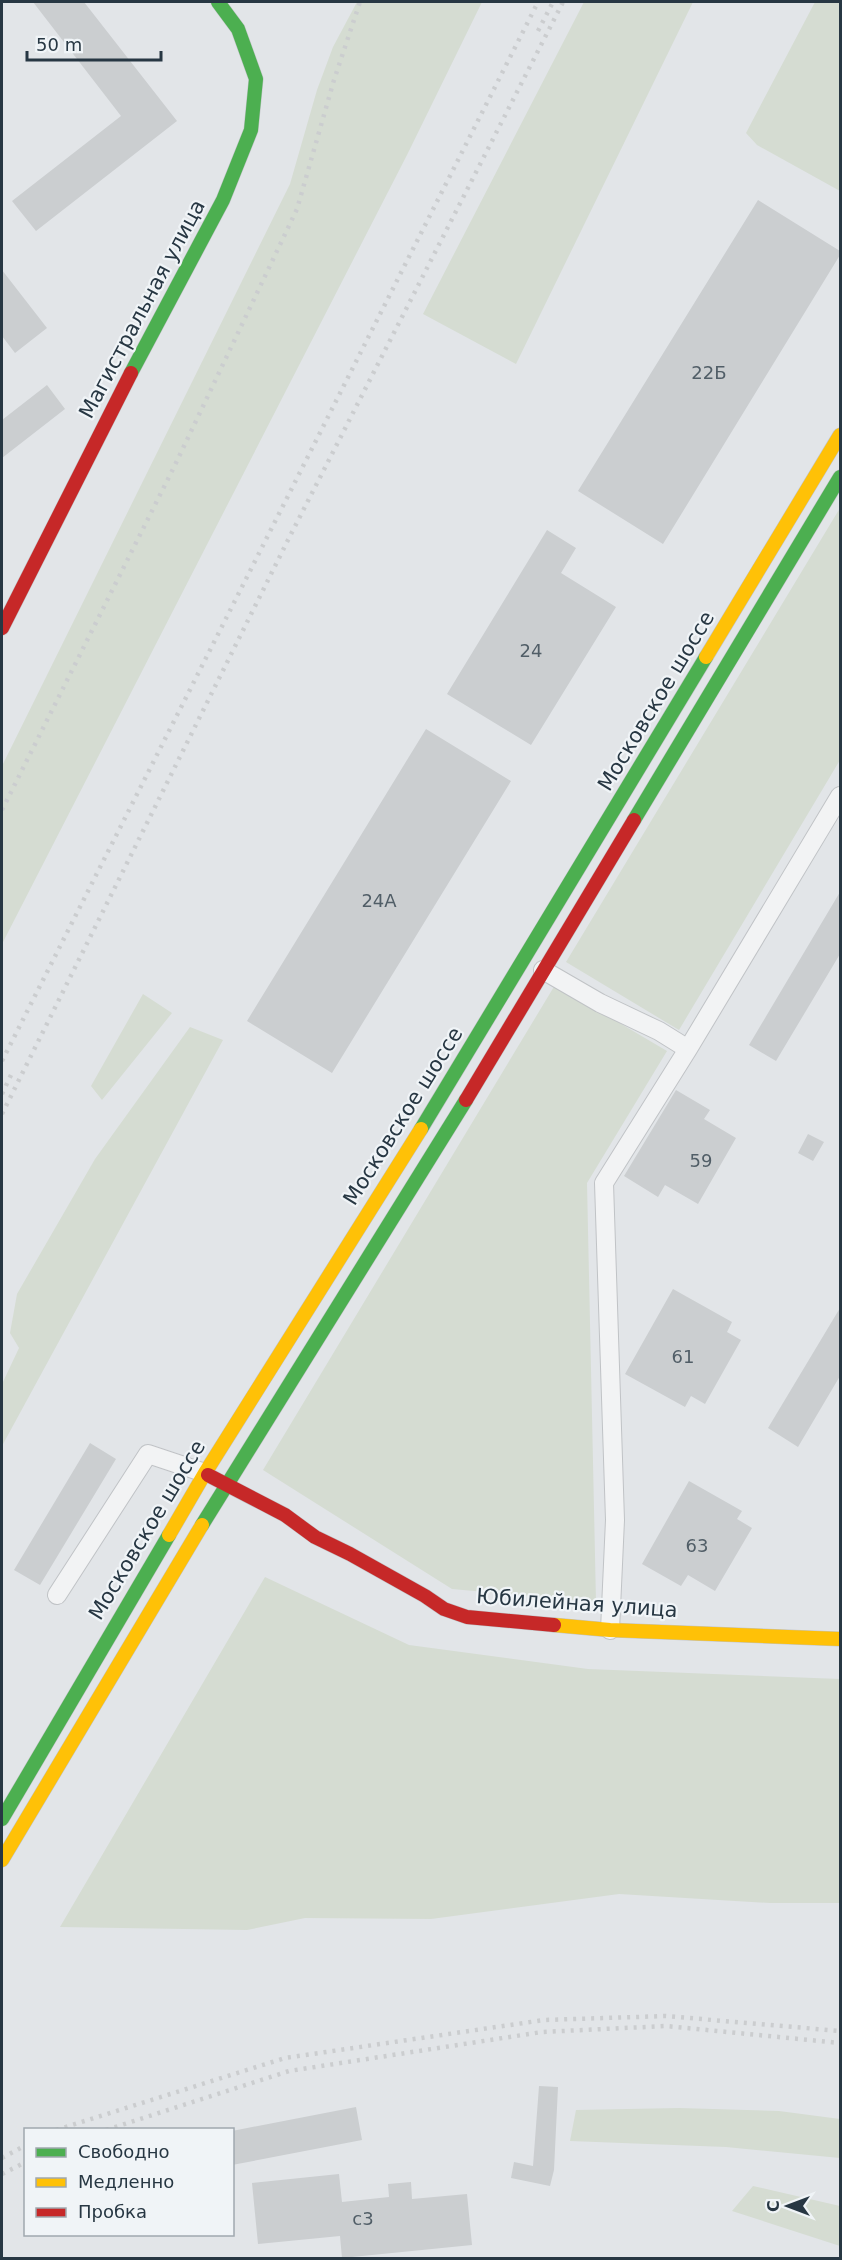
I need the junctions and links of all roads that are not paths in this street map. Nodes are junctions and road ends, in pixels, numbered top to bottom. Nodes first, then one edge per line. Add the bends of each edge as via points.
1 (218, 2) edge
2 (840, 435) edge
3 (840, 477) edge
4 (2, 628) edge
5 (840, 796) edge
6 (543, 970) junction
7 (688, 1049) junction
8 (204, 1473) junction
9 (226, 1485) junction
10 (57, 1595) dead end
11 (610, 1630) junction
12 (840, 1639) edge
13 (2, 1819) edge
14 (2, 1860) edge

1 - 4 main road, Магистральная улица via 238,28 256,79 251,130 223,200
2 - 8 main road, Московское шоссе via 421,1130
3 - 6 main road, Московское шоссе
5 - 7 street
6 - 7 street
6 - 9 main road, Московское шоссе via 438,1147
7 - 11 street via 604,1183 615,1520
8 - 9 main road, Юбилейная улица
8 - 10 street via 148,1454
8 - 13 main road, Московское шоссе
9 - 11 main road, Юбилейная улица via 285,1515 315,1537 444,1609 467,1617
9 - 14 main road, Московское шоссе
11 - 12 main road, Юбилейная улица

